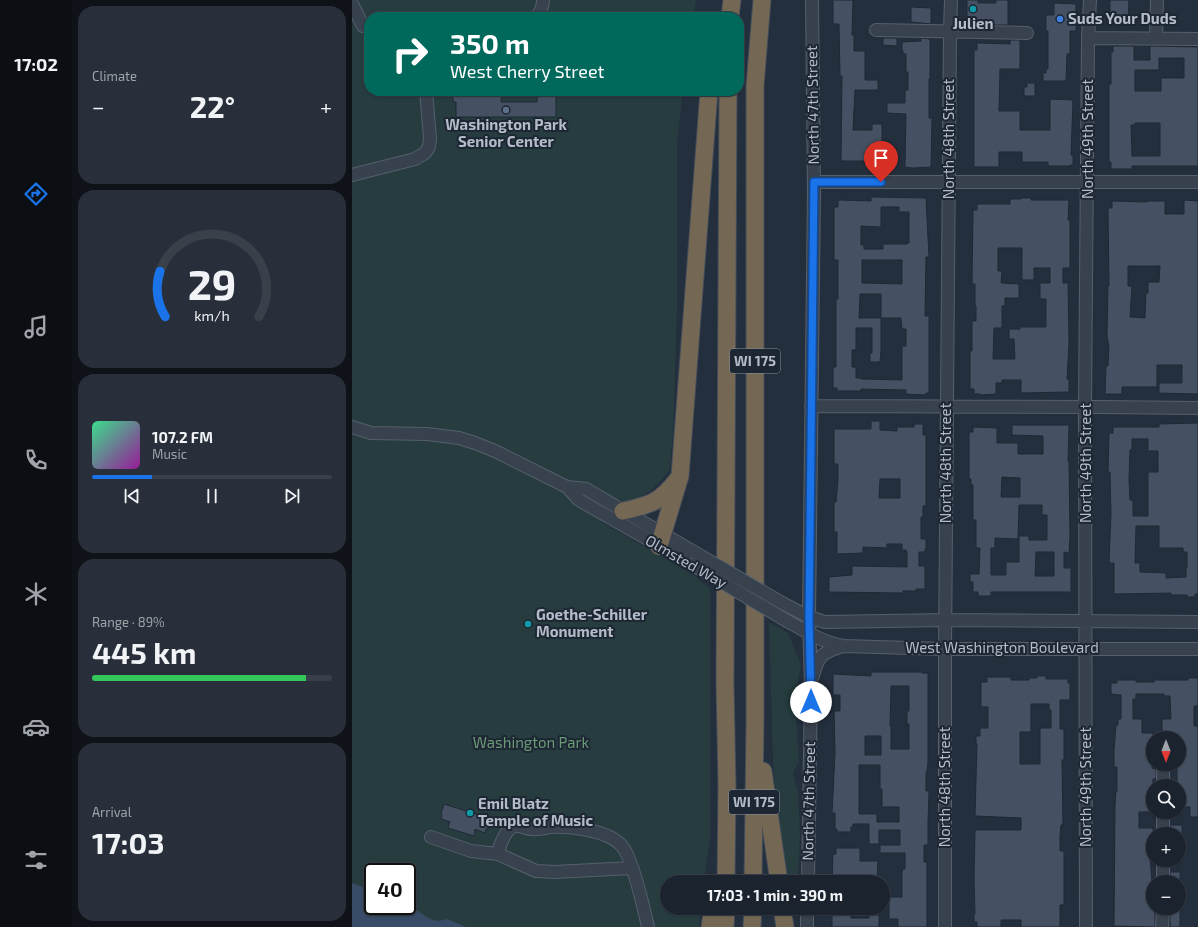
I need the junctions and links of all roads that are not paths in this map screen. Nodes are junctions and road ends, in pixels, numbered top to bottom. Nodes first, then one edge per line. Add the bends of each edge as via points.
1 (543, 0) edge
2 (732, 0) edge
3 (762, 0) edge
4 (812, 0) edge
5 (951, 0) edge
6 (1090, 0) edge
7 (1157, 0) edge
8 (352, 4) edge
9 (540, 12) edge
10 (731, 12) edge
11 (361, 26) edge
12 (876, 30) dead end
13 (950, 31) junction
14 (1027, 33) dead end
15 (1088, 38) junction
16 (1156, 38) junction
17 (1198, 39) edge
18 (426, 96) edge
19 (709, 96) edge
20 (728, 96) edge
21 (352, 175) edge
22 (814, 182) junction
23 (1088, 182) junction
24 (1198, 182) edge
25 (949, 183) junction
26 (812, 406) junction
27 (946, 407) junction
28 (1085, 407) junction
29 (1198, 408) edge
30 (352, 427) edge
31 (680, 476) junction
32 (567, 487) junction
33 (623, 511) junction
34 (661, 540) junction
35 (809, 618) junction
36 (946, 620) junction
37 (1086, 622) junction
38 (1198, 622) edge
39 (809, 633) junction
40 (843, 646) junction
41 (945, 649) junction
42 (1086, 649) junction
43 (1198, 649) edge
44 (811, 687) junction
45 (755, 721) junction
46 (727, 785) junction
47 (430, 837) dead end
48 (498, 854) junction
49 (632, 868) junction
50 (717, 875) edge
51 (726, 875) edge
52 (753, 875) edge
53 (778, 875) edge
54 (808, 875) edge
55 (712, 915) edge
56 (726, 915) edge
57 (753, 915) edge
58 (783, 915) edge
59 (807, 915) edge
60 (1162, 915) edge
61 (648, 927) edge
62 (710, 927) edge
63 (725, 927) edge
64 (752, 927) edge
65 (785, 927) edge
66 (807, 927) edge
67 (945, 927) edge
68 (1086, 927) edge
69 (1162, 927) edge

1 - 9 street
2 - 10 highway
3 - 45 highway, WI 175 via 755,86
4 - 22 street, North 47th Street
5 - 13 street, North 48th Street
6 - 15 street, North 49th Street
7 - 16 street
8 - 11 street
12 - 13 street
13 - 14 street
13 - 25 street, North 48th Street
15 - 16 street
15 - 23 street, North 49th Street
16 - 17 street
18 - 21 street via 429,147 425,153 415,159
19 - 31 highway
20 - 46 highway, WI 175 via 725,675
22 - 25 street
22 - 26 street, North 47th Street
23 - 24 street
23 - 25 street
23 - 28 street, North 49th Street
25 - 27 street, North 48th Street
26 - 27 street
26 - 35 street, North 47th Street
27 - 28 street
27 - 36 street, North 48th Street
28 - 29 street
28 - 37 street, North 49th Street
30 - 32 street, Olmsted Way via 371,433 427,434 464,440 495,451
31 - 33 highway via 658,500 647,506
31 - 34 highway
32 - 33 street, Olmsted Way via 586,489
32 - 34 street, Olmsted Way via 579,500
33 - 34 street, Olmsted Way
34 - 35 street, Olmsted Way, bridge via 694,552
34 - 39 street, Olmsted Way, bridge via 693,565
35 - 36 street, West Washington Boulevard via 825,622
35 - 39 street, North 47th Street
36 - 37 street, West Washington Boulevard
36 - 41 street, North 48th Street
37 - 38 street, West Washington Boulevard
37 - 42 street, North 49th Street
39 - 40 street, West Washington Boulevard via 832,644
39 - 44 street, North 47th Street
40 - 41 street, West Washington Boulevard
40 - 44 street via 821,656 815,667
41 - 42 street, West Washington Boulevard
41 - 67 street, North 48th Street
42 - 43 street, West Washington Boulevard
42 - 68 street, North 49th Street
44 - 54 street, North 47th Street
45 - 52 highway, WI 175
45 - 53 highway
46 - 50 highway
46 - 51 highway, WI 175
47 - 48 street via 471,850
48 - 49 street via 531,869 543,871
48 - 49 street via 504,838 514,826 533,829 574,828 595,832 621,845
49 - 61 street
55 - 62 highway
56 - 63 highway
57 - 64 highway
58 - 65 highway
59 - 66 street
60 - 69 street

